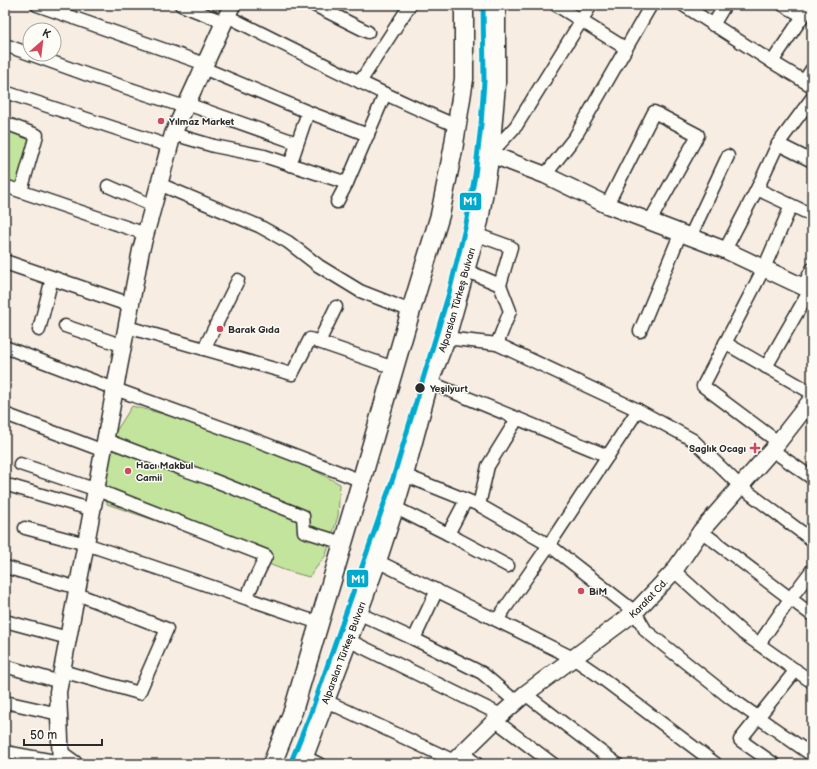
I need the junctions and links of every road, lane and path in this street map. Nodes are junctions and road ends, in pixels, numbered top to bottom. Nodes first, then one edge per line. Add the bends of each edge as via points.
1 (38, 5) edge
2 (181, 5) edge
3 (314, 5) edge
4 (410, 5) edge
5 (464, 5) edge
6 (496, 5) edge
7 (556, 5) edge
8 (591, 5) edge
9 (651, 5) edge
10 (683, 5) edge
11 (725, 5) edge
12 (783, 5) edge
13 (811, 5) edge
14 (228, 14) edge
15 (803, 16) junction
16 (582, 21) junction
17 (713, 24) junction
18 (368, 32) dead end
19 (5, 45) edge
20 (625, 48) junction
21 (772, 62) junction
22 (204, 66) junction
23 (812, 70) edge
24 (360, 82) junction
25 (808, 83) edge
26 (5, 92) edge
27 (385, 94) junction
28 (812, 98) edge
29 (186, 106) junction
30 (308, 112) junction
31 (5, 123) edge
32 (457, 126) junction
33 (368, 136) junction
34 (171, 140) junction
35 (298, 143) junction
36 (778, 144) junction
37 (490, 154) junction
38 (728, 156) dead end
39 (810, 156) edge
40 (290, 165) junction
41 (545, 175) junction
42 (159, 184) junction
43 (347, 184) junction
44 (5, 186) edge
45 (108, 186) dead end
46 (757, 189) junction
47 (21, 191) junction
48 (337, 202) dead end
49 (607, 205) junction
50 (153, 206) junction
51 (792, 206) junction
52 (812, 215) edge
53 (650, 221) junction
54 (146, 234) junction
55 (475, 234) junction
56 (686, 235) junction
57 (725, 250) junction
58 (5, 262) edge
59 (764, 268) junction
60 (812, 269) edge
61 (465, 270) junction
62 (52, 278) junction
63 (238, 280) dead end
64 (500, 285) junction
65 (808, 289) edge
66 (131, 305) junction
67 (336, 307) dead end
68 (411, 311) junction
69 (65, 326) dead end
70 (127, 327) junction
71 (39, 330) dead end
72 (640, 331) dead end
73 (446, 338) junction
74 (319, 342) junction
75 (497, 344) junction
76 (725, 344) junction
77 (124, 346) junction
78 (5, 347) edge
79 (204, 349) junction
80 (766, 367) junction
81 (394, 368) junction
82 (429, 382) junction
83 (116, 389) junction
84 (812, 393) edge
85 (812, 399) edge
86 (638, 410) junction
87 (5, 414) edge
88 (517, 418) junction
89 (105, 445) junction
90 (775, 446) junction
91 (608, 456) junction
92 (20, 464) dead end
93 (404, 475) junction
94 (812, 478) edge
95 (362, 480) junction
96 (11, 486) dead end
97 (740, 486) junction
98 (97, 490) junction
99 (466, 500) junction
100 (479, 506) junction
101 (394, 507) junction
102 (93, 510) junction
103 (25, 528) dead end
104 (701, 531) junction
105 (448, 534) junction
106 (812, 540) edge
107 (343, 543) junction
108 (86, 544) junction
109 (549, 545) junction
110 (377, 561) junction
111 (508, 566) dead end
112 (5, 567) edge
113 (812, 570) edge
114 (674, 571) junction
115 (437, 590) junction
116 (77, 591) junction
117 (246, 598) junction
118 (790, 599) junction
119 (635, 612) junction
120 (358, 613) junction
121 (812, 615) edge
122 (497, 620) junction
123 (5, 621) edge
124 (319, 622) junction
125 (68, 638) junction
126 (414, 639) junction
127 (348, 640) junction
128 (759, 644) junction
129 (573, 658) junction
130 (5, 666) edge
131 (796, 670) junction
132 (61, 677) junction
133 (812, 682) edge
134 (521, 698) junction
135 (326, 701) junction
136 (5, 702) edge
137 (59, 714) junction
138 (758, 717) junction
139 (499, 718) junction
140 (5, 752) edge
141 (812, 755) edge
142 (60, 759) edge
143 (812, 759) edge
144 (456, 760) edge
145 (308, 761) edge
146 (712, 763) edge
147 (78, 764) edge
148 (272, 764) edge
149 (477, 764) edge
150 (553, 764) edge
151 (617, 764) edge
152 (774, 764) edge
153 (809, 764) edge

1 - 22 street
2 - 14 street
3 - 18 street
4 - 24 street
5 - 32 main road via 464,79
6 - 37 main road, Alparslan Türkeş Bulvarı via 496,84
7 - 16 street
8 - 16 street
9 - 20 street
10 - 17 street
11 - 17 street
12 - 15 street
13 - 15 street
14 - 22 main road
14 - 24 street
15 - 21 street
16 - 20 street
16 - 37 street via 516,126
17 - 21 street
19 - 29 street
20 - 41 street via 574,137
21 - 25 street
22 - 29 main road
22 - 30 street
23 - 25 street
24 - 27 street
26 - 34 street
27 - 32 street
27 - 33 street
28 - 36 street
29 - 34 main road
29 - 35 street
30 - 33 street
30 - 35 street
31 - 47 street via 37,135
32 - 68 main road via 440,215
33 - 43 street
34 - 40 street via 264,156
34 - 42 main road
35 - 40 street
36 - 39 street
36 - 46 street
37 - 41 main road
37 - 55 main road, Alparslan Türkeş Bulvarı
38 - 56 street
40 - 43 street
41 - 49 main road
42 - 50 main road
42 - 68 street via 259,226 288,242 319,266 360,291
43 - 48 street
44 - 47 street
45 - 50 street
46 - 51 street
46 - 57 street
47 - 54 street
49 - 53 main road
49 - 53 street via 654,112 698,135
50 - 54 main road
51 - 52 street
51 - 59 street
53 - 56 main road
54 - 66 main road
55 - 61 main road, Alparslan Türkeş Bulvarı
55 - 64 street via 511,246
56 - 57 main road
56 - 72 street
57 - 59 main road
58 - 62 street
59 - 65 main road
59 - 76 street
60 - 65 street
61 - 64 street
61 - 73 main road, Alparslan Türkeş Bulvarı
62 - 66 street
62 - 71 street
63 - 79 street
64 - 75 street via 510,311
65 - 80 street
66 - 70 main road
67 - 74 street
68 - 81 main road
69 - 77 street
70 - 77 main road
70 - 79 street
73 - 75 street
73 - 82 main road, Alparslan Türkeş Bulvarı
74 - 79 street via 310,339 292,374
74 - 81 street
75 - 86 street
76 - 80 street
76 - 90 street via 703,386
77 - 83 main road
78 - 83 street
80 - 84 street
81 - 95 main road
82 - 88 street
82 - 93 main road, Alparslan Türkeş Bulvarı
83 - 89 main road
83 - 95 street
85 - 90 main road, Karafat Cd.
86 - 91 street
86 - 97 street via 694,440
87 - 89 street
88 - 91 street
88 - 100 street via 488,466
89 - 98 main road
89 - 107 street via 208,478 302,516 304,531
90 - 94 street
90 - 97 main road, Karafat Cd.
91 - 109 street
92 - 98 street
93 - 99 street
93 - 101 main road, Alparslan Türkeş Bulvarı
95 - 107 main road
96 - 102 street
97 - 104 main road, Karafat Cd.
97 - 106 street
98 - 102 main road
98 - 117 street via 266,556
99 - 100 street
99 - 105 street
100 - 109 street
101 - 105 street
101 - 110 main road, Alparslan Türkeş Bulvarı
102 - 108 main road
103 - 108 street
104 - 114 main road, Karafat Cd.
104 - 118 street
105 - 111 street
107 - 124 main road
108 - 116 main road
108 - 117 street
109 - 119 street
109 - 122 street
110 - 115 street
110 - 120 main road, Alparslan Türkeş Bulvarı
112 - 116 street
113 - 118 street
114 - 119 main road, Karafat Cd.
114 - 128 street via 743,633
115 - 122 street
115 - 126 street
116 - 125 main road
116 - 132 street via 168,629 139,693
117 - 124 street
118 - 121 street
118 - 128 street
119 - 129 main road, Karafat Cd.
119 - 138 street via 646,631
120 - 126 street
120 - 127 main road, Alparslan Türkeş Bulvarı
122 - 129 street
123 - 125 street
124 - 148 main road via 293,711
125 - 132 main road
126 - 134 street via 482,673
127 - 135 main road, Alparslan Türkeş Bulvarı
127 - 139 street
128 - 131 street
129 - 134 main road, Karafat Cd.
129 - 146 street
130 - 132 street
131 - 133 street
131 - 138 street
132 - 137 main road via 58,692
134 - 139 main road, Karafat Cd.
134 - 151 street
135 - 144 street
135 - 145 main road, Alparslan Türkeş Bulvarı
136 - 137 street
137 - 142 main road
138 - 141 street
138 - 152 street via 740,740
139 - 144 main road, Karafat Cd.
139 - 150 street
140 - 142 street
142 - 147 street
143 - 153 street
144 - 149 street

